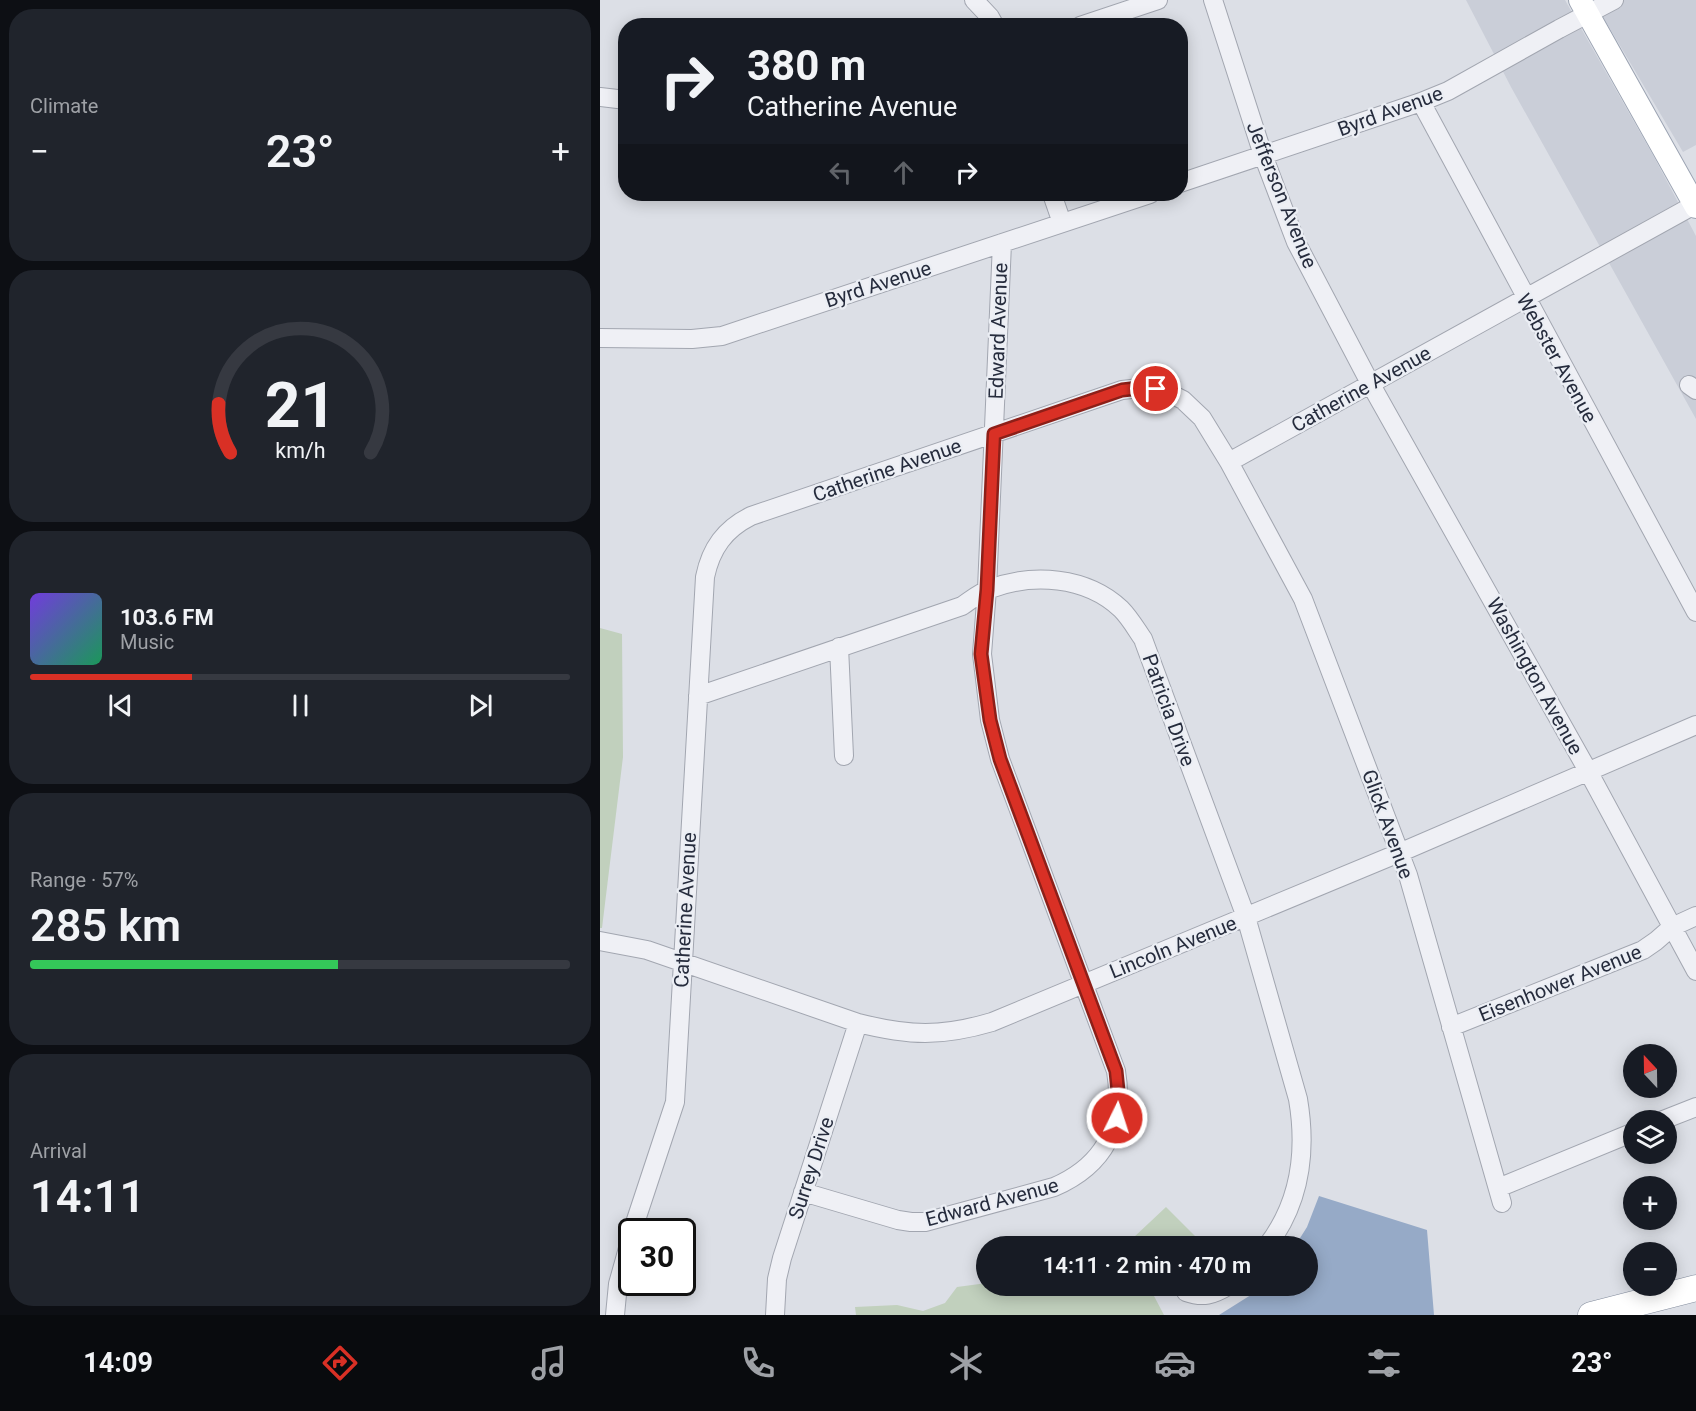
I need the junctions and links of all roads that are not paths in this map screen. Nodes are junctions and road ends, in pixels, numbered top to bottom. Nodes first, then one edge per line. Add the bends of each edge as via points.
1 (974, 0) edge
2 (1158, 0) edge
3 (1213, 0) edge
4 (1614, 0) edge
5 (1584, 7) edge
6 (990, 18) edge
7 (1104, 18) edge
8 (600, 97) edge
9 (618, 99) edge
10 (1421, 102) junction
11 (1263, 155) junction
12 (1188, 180) edge
13 (1054, 201) edge
14 (1129, 201) edge
15 (1696, 206) edge
16 (1062, 223) junction
17 (1002, 243) junction
18 (1525, 298) junction
19 (600, 338) edge
20 (1370, 383) junction
21 (994, 434) junction
22 (1229, 462) junction
23 (987, 590) junction
24 (1696, 612) edge
25 (839, 647) junction
26 (698, 696) junction
27 (1696, 724) edge
28 (844, 756) dead end
29 (1588, 771) junction
30 (1399, 853) junction
31 (1696, 916) edge
32 (1246, 917) junction
33 (1672, 927) junction
34 (600, 941) edge
35 (682, 962) junction
36 (1696, 971) edge
37 (1084, 984) junction
38 (858, 1023) junction
39 (1451, 1028) junction
40 (1696, 1107) edge
41 (1677, 1114) edge
42 (1623, 1137) edge
43 (803, 1192) junction
44 (637, 1218) edge
45 (1273, 1236) edge
46 (618, 1284) edge
47 (1696, 1288) edge
48 (615, 1315) edge
49 (775, 1315) edge
50 (1591, 1315) edge

1 - 6 street
2 - 7 street
3 - 11 street, Jefferson Avenue
4 - 5 street, Byrd Avenue
5 - 10 street, Byrd Avenue via 1559,28 1448,91
5 - 15 main road
8 - 9 street
10 - 11 street, Byrd Avenue
10 - 18 street, Webster Avenue
11 - 12 street, Byrd Avenue
11 - 20 street, Jefferson Avenue via 1296,242
13 - 16 street
14 - 16 street, Byrd Avenue
15 - 18 street, Catherine Avenue
16 - 17 street, Byrd Avenue
17 - 19 street, Byrd Avenue via 722,336
17 - 21 street, Edward Avenue
18 - 20 street, Catherine Avenue
18 - 24 street, Webster Avenue
20 - 22 street, Catherine Avenue
20 - 29 street, Washington Avenue
21 - 22 street, Catherine Avenue via 1122,390 1156,389 1193,408
21 - 23 street, Edward Avenue
21 - 26 street, Catherine Avenue via 751,516 725,533 712,554 705,577
22 - 30 street, Glick Avenue via 1309,611
23 - 25 street, Patricia Drive via 962,606
23 - 32 street, Patricia Drive via 1022,579 1076,584 1107,598 1130,619 1143,639
23 - 37 street, Edward Avenue via 981,654 990,720 1000,759
25 - 26 street, Patricia Drive
25 - 28 street
26 - 35 street, Catherine Avenue
27 - 29 street, Lincoln Avenue
29 - 30 street, Lincoln Avenue
29 - 33 street, Washington Avenue
30 - 32 street, Lincoln Avenue
30 - 39 street, Glick Avenue
31 - 33 street, Eisenhower Avenue
32 - 37 street, Lincoln Avenue
32 - 45 street, Patricia Drive via 1302,1124 1303,1149 1295,1193
33 - 36 street, Washington Avenue
33 - 39 street, Eisenhower Avenue via 1643,950
34 - 35 street, Lincoln Avenue
35 - 38 street, Lincoln Avenue
35 - 44 street, Catherine Avenue via 675,1102
37 - 38 street, Lincoln Avenue via 966,1030 912,1034
37 - 43 street, Edward Avenue via 1116,1071 1119,1101 1117,1118 1104,1148 1081,1173 1054,1187 925,1222 898,1220
38 - 43 street, Surrey Drive
39 - 42 street, Glick Avenue via 1500,1196
40 - 41 street
43 - 49 street, Surrey Drive via 782,1258
46 - 48 street, Catherine Avenue
47 - 50 highway

